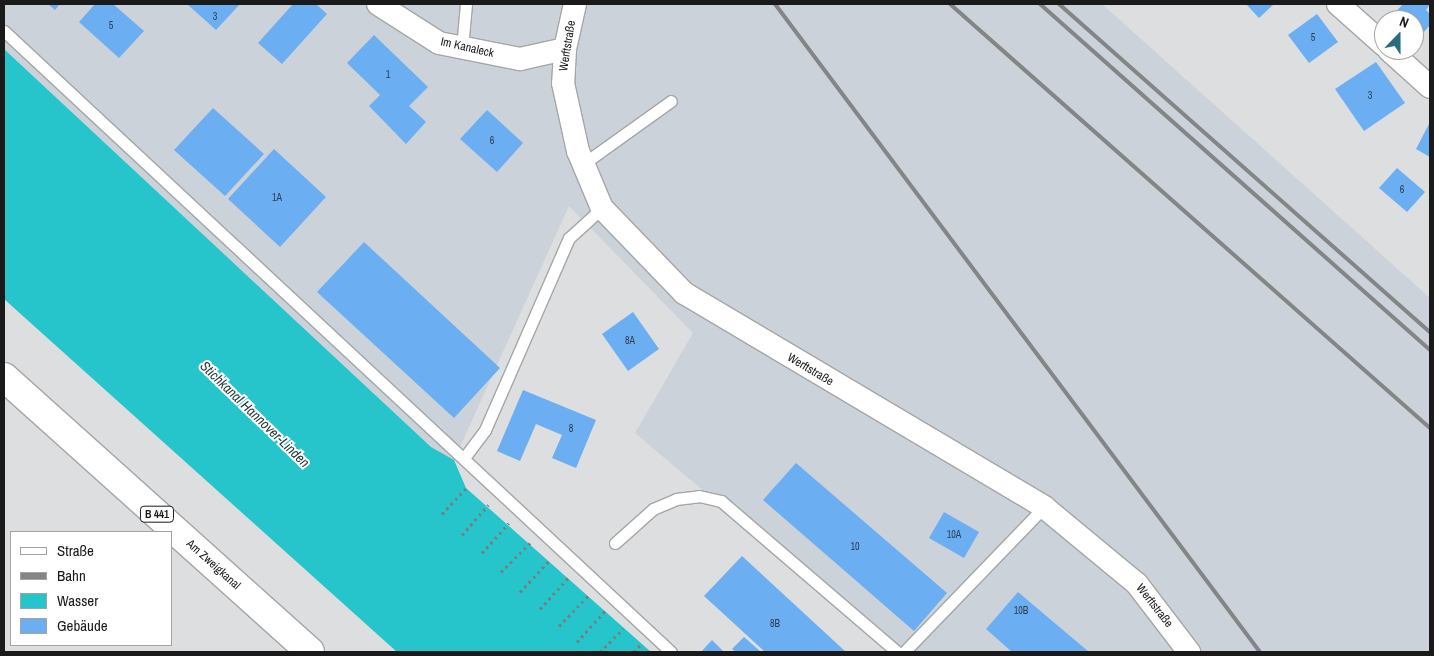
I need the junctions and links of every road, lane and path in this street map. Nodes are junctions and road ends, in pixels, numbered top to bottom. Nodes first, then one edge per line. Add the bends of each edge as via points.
1 (378, 4) edge
2 (466, 4) edge
3 (575, 4) edge
4 (1338, 4) edge
5 (4, 31) edge
6 (1374, 36) edge
7 (462, 48) junction
8 (565, 48) junction
9 (1400, 60) edge
10 (1430, 87) edge
11 (671, 101) dead end
12 (583, 164) junction
13 (602, 208) junction
14 (4, 377) edge
15 (464, 458) junction
16 (466, 488) dead end
17 (488, 505) dead end
18 (1044, 507) junction
19 (442, 514) dead end
20 (509, 523) dead end
21 (462, 535) dead end
22 (530, 543) dead end
23 (615, 543) dead end
24 (482, 553) dead end
25 (549, 561) dead end
26 (501, 572) dead end
27 (568, 578) dead end
28 (520, 592) dead end
29 (588, 596) dead end
30 (540, 609) dead end
31 (605, 611) dead end
32 (559, 626) dead end
33 (623, 628) dead end
34 (577, 642) dead end
35 (641, 644) dead end
36 (310, 652) edge
37 (600, 652) edge
38 (634, 652) edge
39 (671, 652) edge
40 (898, 652) edge
41 (904, 652) edge
42 (1189, 652) edge

1 - 7 street, Im Kanaleck via 439,43
2 - 7 lane
3 - 8 street, Werftstraße
4 - 6 street
5 - 15 lane
7 - 8 street, Im Kanaleck via 520,60
8 - 12 street, Werftstraße via 563,83
9 - 10 street
11 - 12 lane
12 - 13 street, Werftstraße
13 - 15 lane via 569,238 485,430
13 - 18 street, Werftstraße via 684,293
14 - 36 main road, Am Zweigkanal / B 441
15 - 39 lane
16 - 19 path
17 - 21 path
18 - 41 lane
18 - 42 street, Werftstraße via 1137,584
20 - 24 path
22 - 26 path
23 - 40 lane via 653,509 676,499 699,496 720,500
25 - 28 path
27 - 30 path
29 - 32 path
31 - 34 path
33 - 37 path
35 - 38 path

